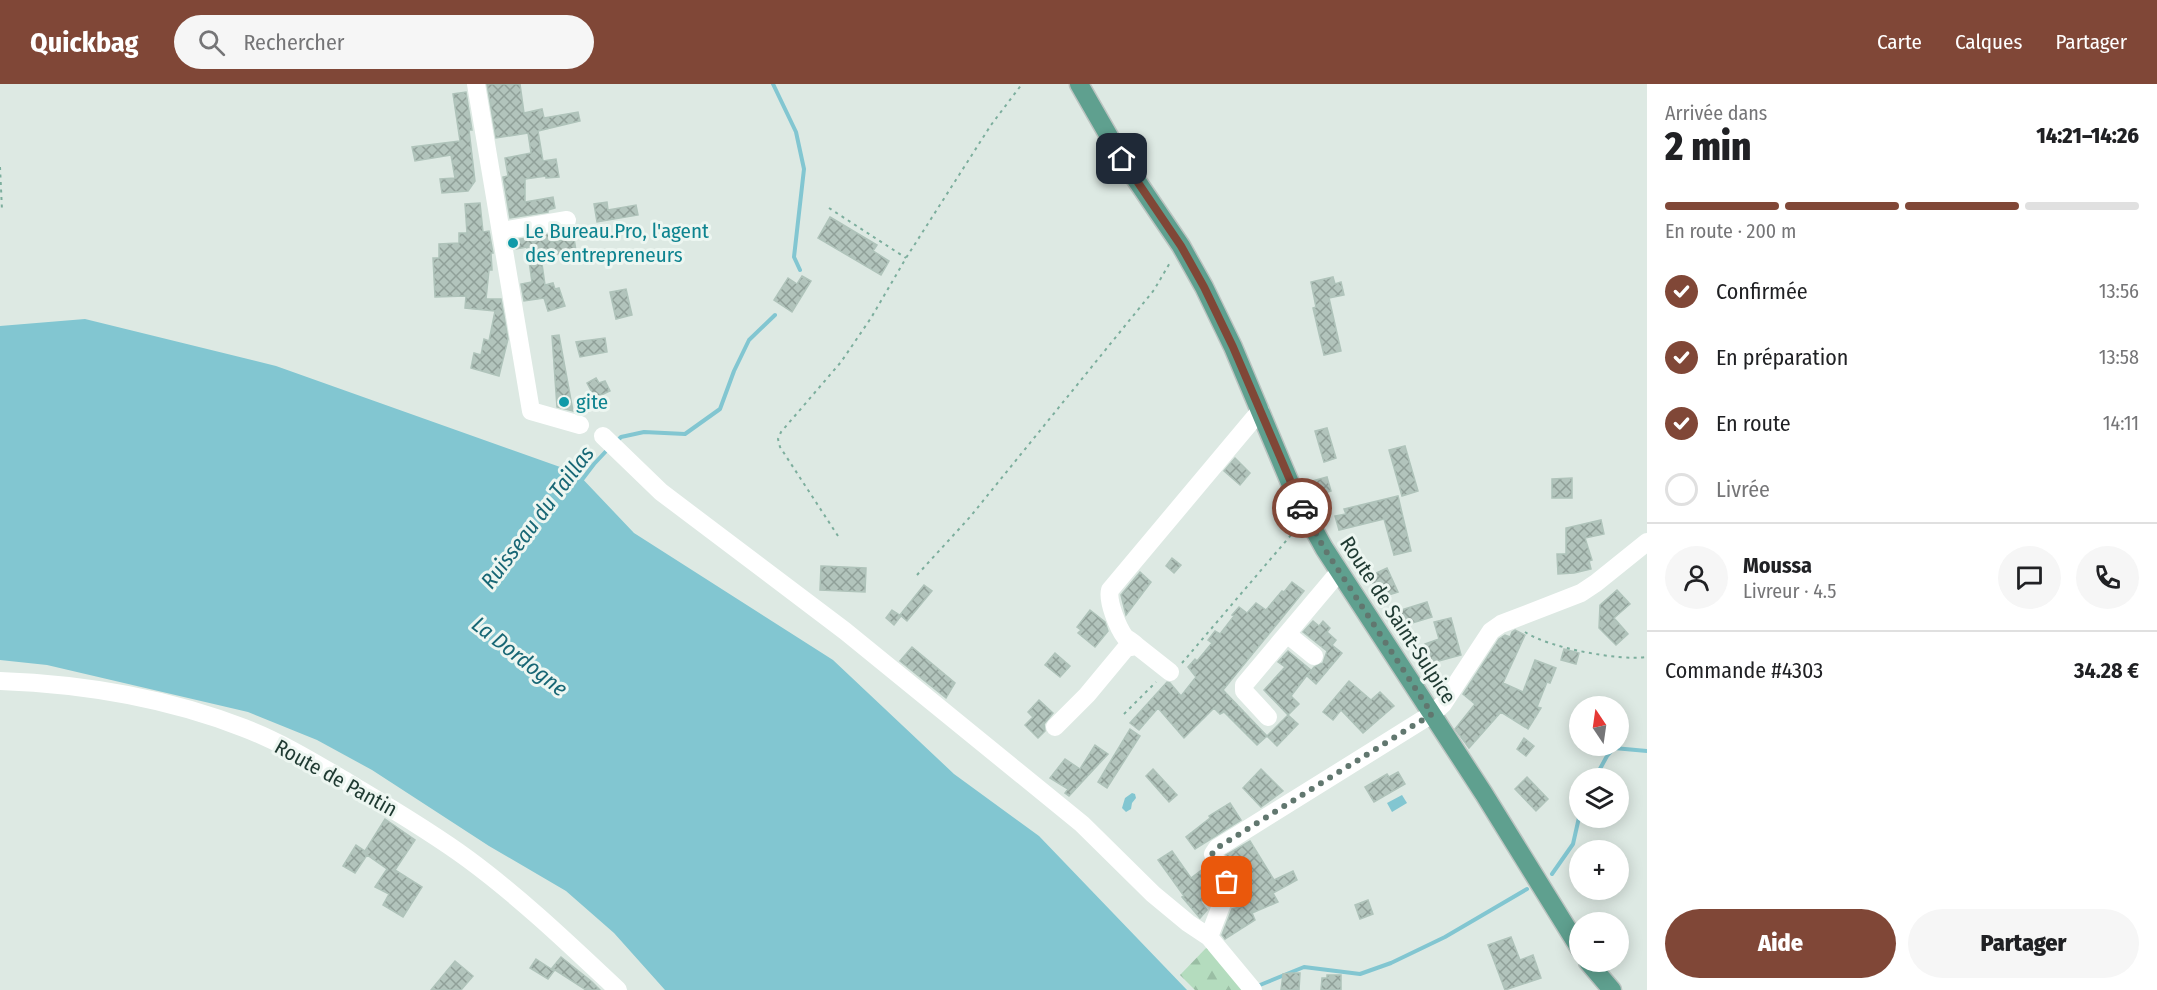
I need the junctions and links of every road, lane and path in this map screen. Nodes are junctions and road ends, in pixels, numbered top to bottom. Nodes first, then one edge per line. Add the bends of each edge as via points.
1 (476, 84) edge
2 (1022, 84) edge
3 (1079, 84) edge
4 (0, 167) edge
5 (830, 208) dead end
6 (2, 210) dead end
7 (567, 220) dead end
8 (501, 231) junction
9 (1181, 246) junction
10 (906, 258) junction
11 (1260, 411) junction
12 (580, 425) dead end
13 (608, 441) dead end
14 (1306, 517) junction
15 (838, 536) dead end
16 (1647, 542) edge
17 (1339, 572) junction
18 (917, 575) dead end
19 (1515, 618) junction
20 (1287, 634) junction
21 (1137, 646) junction
22 (1314, 656) dead end
23 (1647, 657) edge
24 (1170, 672) junction
25 (0, 681) edge
26 (1124, 714) dead end
27 (1432, 714) junction
28 (1268, 717) dead end
29 (1055, 728) dead end
30 (1569, 932) edge
31 (1209, 937) junction
32 (1597, 972) edge
33 (1249, 986) edge
34 (618, 990) edge
35 (1612, 990) edge

1 - 8 street
2 - 10 path via 991,125
3 - 9 main road, Route de Saint-Sulpice via 1122,159
4 - 6 path
5 - 10 path
7 - 8 street
8 - 12 street via 531,411
9 - 11 main road, Route de Saint-Sulpice via 1204,287
9 - 18 path via 1154,290 970,517
10 - 15 path via 841,362 778,439
11 - 14 main road, Route de Saint-Sulpice
11 - 21 street via 1110,590 1110,604 1121,629
13 - 31 street via 661,492 845,631 1082,824 1153,894
14 - 17 main road, Route de Saint-Sulpice
14 - 24 path via 1177,669
16 - 19 street via 1581,593
17 - 20 street
17 - 27 main road, Route de Saint-Sulpice
19 - 23 path via 1527,633 1552,644 1636,659
19 - 27 street via 1491,631 1443,704
20 - 22 street
20 - 28 street via 1244,685 1244,692
21 - 24 street
21 - 29 street via 1126,648
24 - 26 path
25 - 34 street, Route de Pantin via 47,683 181,707 246,729 311,761 405,816 468,859 558,933
27 - 30 main road, Route de Saint-Sulpice
27 - 31 street via 1217,848 1212,854 1227,882 1227,890
31 - 33 street
32 - 35 main road

